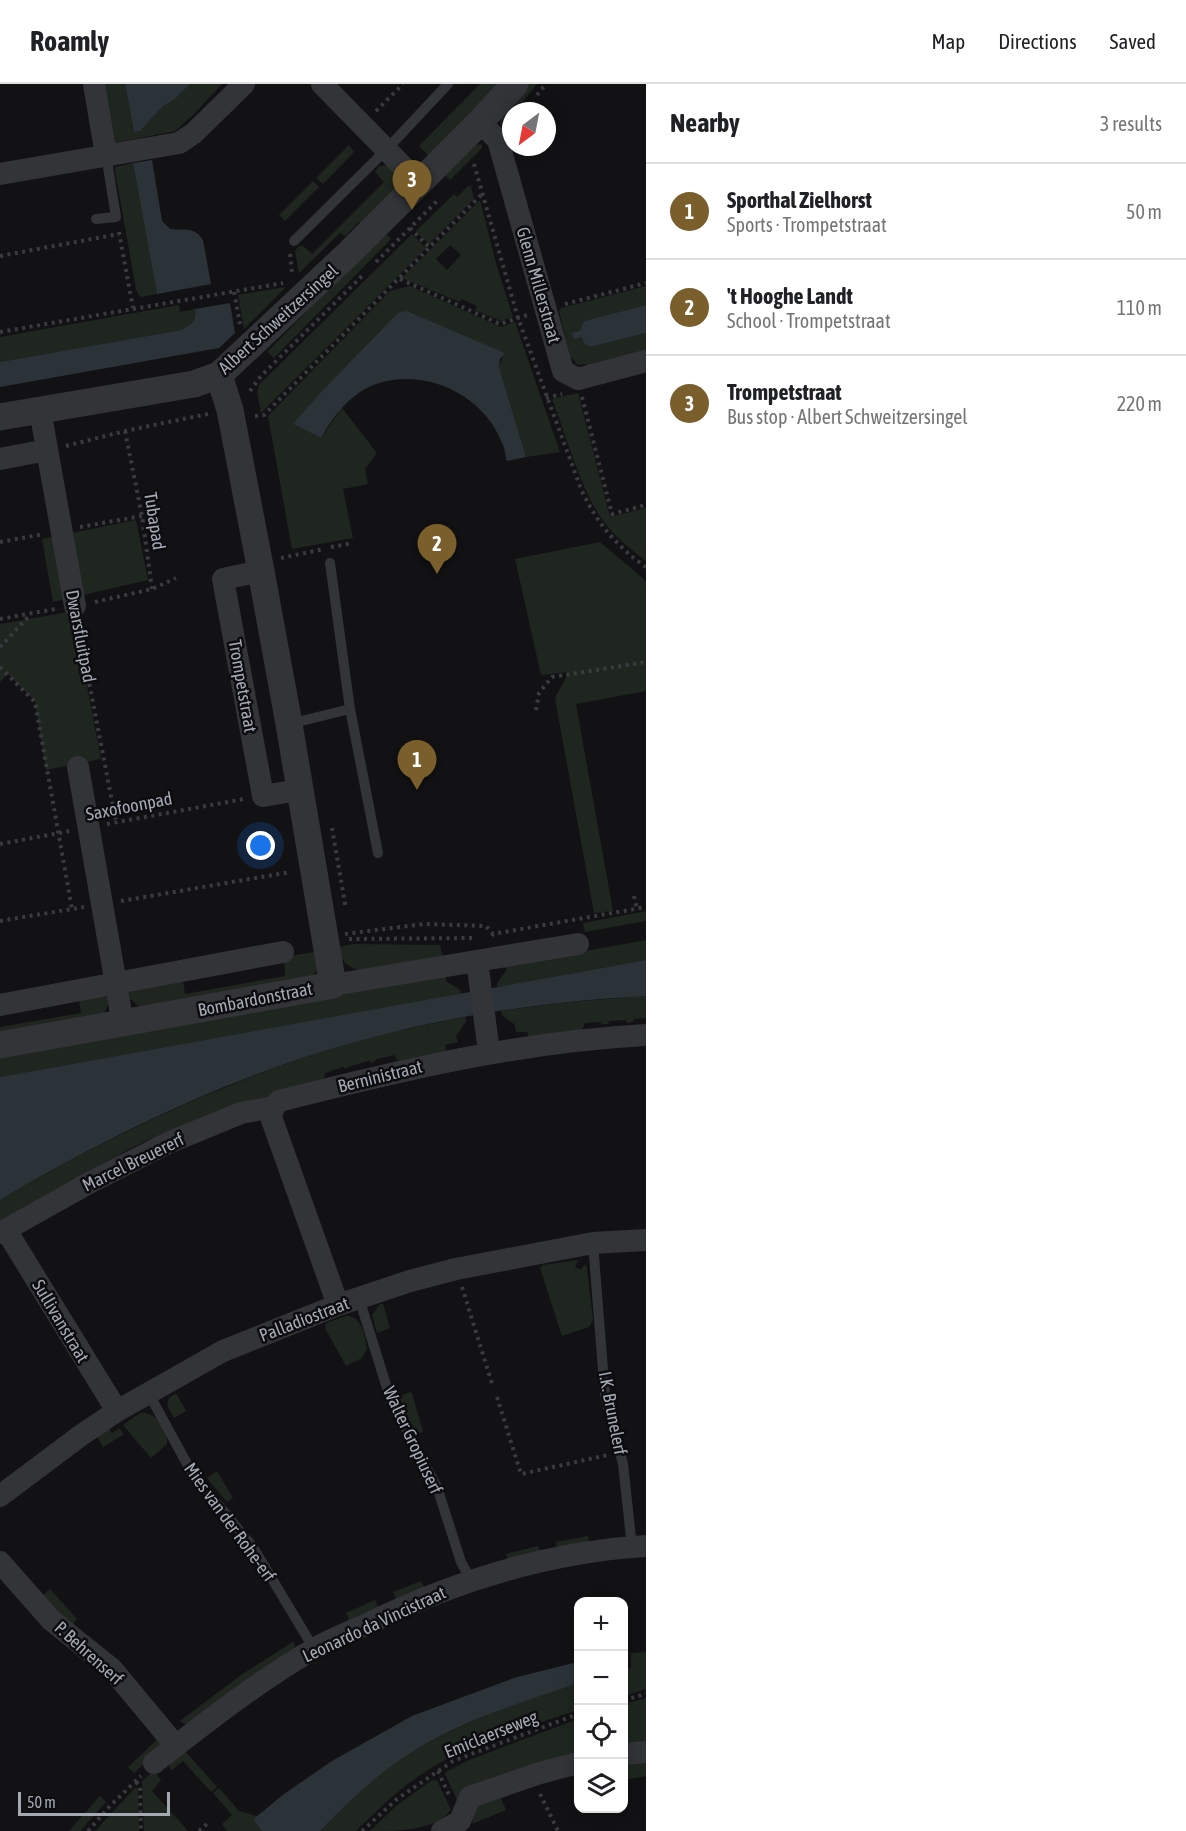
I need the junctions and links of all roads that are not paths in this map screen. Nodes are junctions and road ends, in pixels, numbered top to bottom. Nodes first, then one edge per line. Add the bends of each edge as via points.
1 (94, 84) edge
2 (244, 84) edge
3 (322, 84) edge
4 (448, 84) edge
5 (515, 84) edge
6 (480, 123) junction
7 (387, 150) junction
8 (106, 155) junction
9 (0, 174) edge
10 (419, 183) junction
11 (96, 219) dead end
12 (294, 241) road end
13 (646, 361) edge
14 (219, 375) junction
15 (40, 410) junction
16 (0, 417) edge
17 (47, 450) junction
18 (0, 459) edge
19 (330, 563) dead end
20 (261, 571) junction
21 (75, 606) road end
22 (350, 709) junction
23 (289, 724) junction
24 (78, 767) dead end
25 (298, 790) junction
26 (378, 853) dead end
27 (578, 944) dead end
28 (283, 952) dead end
29 (478, 972) junction
30 (116, 985) junction
31 (333, 985) junction
32 (0, 1005) edge
33 (123, 1024) junction
34 (646, 1035) edge
35 (0, 1045) edge
36 (489, 1052) junction
37 (274, 1107) junction
38 (3, 1232) edge
39 (646, 1240) edge
40 (593, 1243) junction
41 (348, 1302) junction
42 (149, 1394) junction
43 (117, 1412) junction
44 (0, 1496) edge
45 (639, 1547) edge
46 (0, 1562) edge
47 (471, 1580) junction
48 (314, 1649) junction
49 (176, 1746) junction
50 (646, 1752) edge
51 (628, 1754) edge
52 (154, 1763) road end
53 (574, 1764) edge
54 (456, 1828) edge

1 - 8 street
2 - 8 street via 179,143
3 - 7 street
4 - 7 lane
5 - 6 street, Albert Schweitzersingel
6 - 10 street, Albert Schweitzersingel
6 - 13 street, Glenn Millerstraat via 498,140 563,371 578,378
7 - 10 street
7 - 12 lane
8 - 9 street
8 - 11 lane via 116,217
10 - 14 street, Albert Schweitzersingel
14 - 15 street, Albert Schweitzersingel via 194,384
14 - 20 street, Trompetstraat via 242,413
15 - 16 street, Albert Schweitzersingel
15 - 17 street, Dwarsfluitpad
17 - 18 street
17 - 21 street, Dwarsfluitpad
19 - 22 lane
20 - 23 street, Trompetstraat
20 - 25 street, Trompetstraat via 223,579 263,796
22 - 23 lane
22 - 26 lane
23 - 25 street, Trompetstraat
24 - 30 street
25 - 31 street, Trompetstraat via 326,865 326,944
27 - 29 street, Bombardonstraat via 511,956
28 - 30 street
29 - 31 street, Bombardonstraat via 402,972
29 - 36 street
30 - 32 street
30 - 33 street
31 - 33 street, Bombardonstraat
33 - 35 street, Bombardonstraat
34 - 36 street, Berninistraat
36 - 37 street, Berninistraat via 387,1073 279,1101
37 - 38 street, Marcel Breuererf via 241,1113 168,1143
37 - 41 street, Walter Gropiuserf via 271,1117
38 - 43 street, Sullivanstraat
39 - 40 street, Palladiostraat
40 - 41 street, Palladiostraat via 456,1269
40 - 45 lane, I.K. Brunelerf via 605,1395
41 - 42 street, Palladiostraat via 223,1351
41 - 47 lane, Walter Gropiuserf via 391,1401 437,1487 461,1562
42 - 43 street, Palladiostraat
42 - 48 lane, Mies van der Rohe-erf via 192,1473 253,1547
43 - 44 street, Palladiostraat
45 - 47 street, Leonardo da Vincistraat via 540,1561
46 - 49 street, P. Behrenserf via 51,1620 112,1669
47 - 48 street, Leonardo da Vincistraat via 411,1602
48 - 49 street, Leonardo da Vincistraat
49 - 52 street, Leonardo da Vincistraat
50 - 51 street
53 - 54 street via 470,1797

